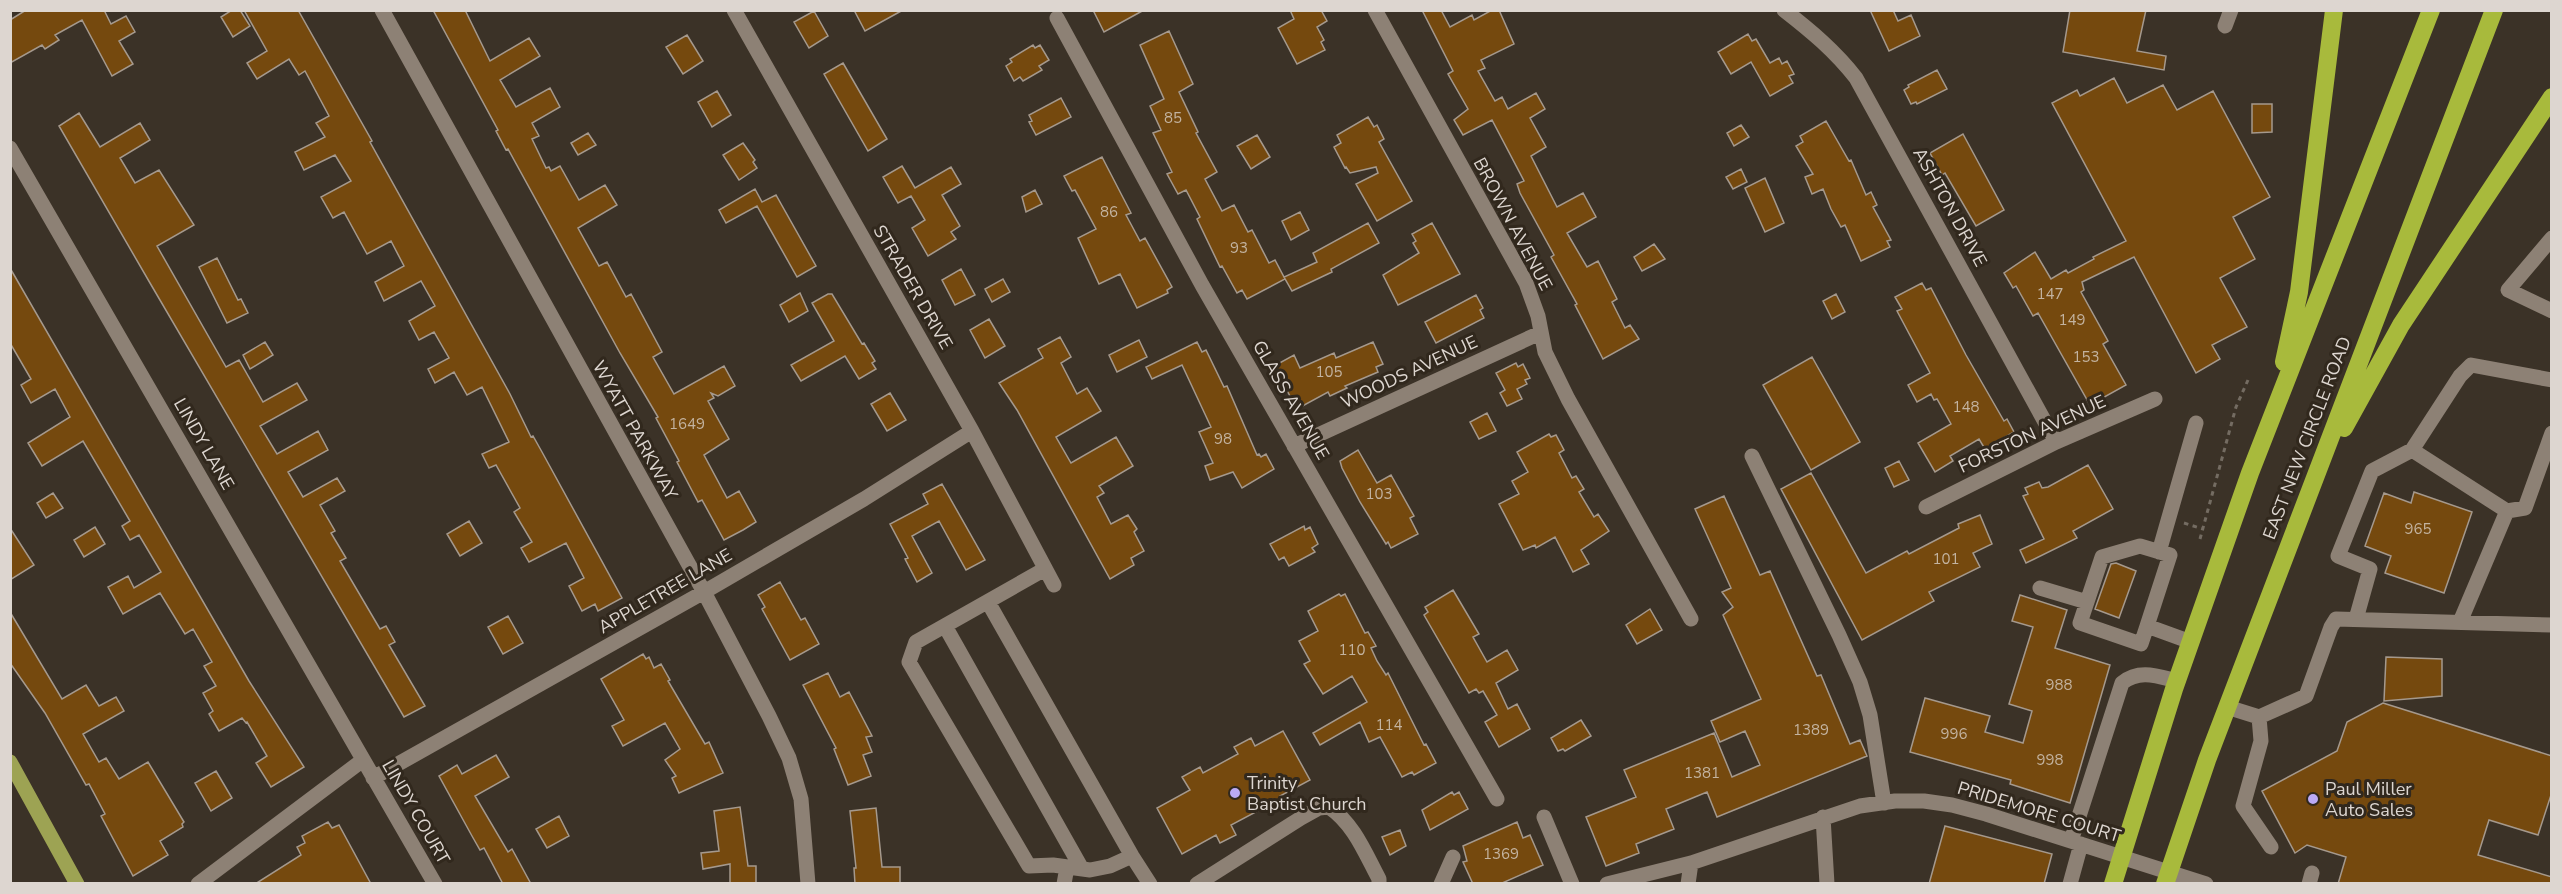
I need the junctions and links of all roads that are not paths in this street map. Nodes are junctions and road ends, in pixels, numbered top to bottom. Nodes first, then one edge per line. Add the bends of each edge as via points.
1 (382, 10) edge
2 (734, 10) edge
3 (1375, 10) edge
4 (1784, 10) edge
5 (2231, 10) edge
6 (2334, 10) edge
7 (2431, 10) edge
8 (2494, 10) edge
9 (1057, 18) dead end
10 (2226, 26) dead end
11 (2552, 97) edge
12 (10, 148) edge
13 (2552, 238) edge
14 (2552, 311) edge
15 (1540, 333) junction
16 (2552, 380) edge
17 (2156, 399) dead end
18 (2196, 423) dead end
19 (972, 431) junction
20 (2552, 433) edge
21 (2056, 442) junction
22 (1294, 446) junction
23 (2412, 450) junction
24 (1752, 456) dead end
25 (2250, 473) junction
26 (2308, 494) junction
27 (1926, 507) dead end
28 (2506, 511) junction
29 (2159, 552) junction
30 (1046, 569) junction
31 (1054, 585) dead end
32 (2040, 588) dead end
33 (704, 592) junction
34 (988, 602) junction
35 (2087, 602) junction
36 (1691, 619) dead end
37 (2356, 619) junction
38 (2460, 622) junction
39 (2552, 625) edge
40 (945, 626) junction
41 (2147, 626) junction
42 (2191, 642) junction
43 (2177, 681) junction
44 (2227, 707) junction
45 (2259, 717) junction
46 (363, 760) junction
47 (10, 762) edge
48 (373, 778) junction
49 (1497, 799) dead end
50 (1884, 802) junction
51 (1823, 817) junction
52 (1544, 818) dead end
53 (2076, 842) junction
54 (2271, 847) dead end
55 (1132, 856) junction
56 (1453, 857) dead end
57 (2121, 857) junction
58 (1691, 863) junction
59 (1075, 868) junction
60 (2167, 877) edge
61 (1200, 883) edge
62 (77, 884) edge
63 (198, 884) edge
64 (435, 884) edge
65 (808, 884) edge
66 (1064, 884) edge
67 (1150, 884) edge
68 (1379, 884) edge
69 (1441, 884) edge
70 (1572, 884) edge
71 (1607, 884) edge
72 (1688, 884) edge
73 (1827, 884) edge
74 (2070, 884) edge
75 (2113, 884) edge
76 (2206, 884) edge

1 - 33 street, WYATT PARKWAY
2 - 19 street, STRADER DRIVE
3 - 15 street, BROWN AVENUE via 1526,284
4 - 21 street, ASHTON DRIVE via 1842,59 1856,78
5 - 10 street
6 - 25 highway via 2299,292 2284,360
7 - 25 highway
8 - 26 highway, EAST NEW CIRCLE ROAD
9 - 22 street, GLASS AVENUE
11 - 26 highway via 2401,326
12 - 46 street, LINDY LANE
13 - 14 street via 2508,291
15 - 22 street, WOODS AVENUE
15 - 36 street, BROWN AVENUE via 1545,352 1569,399
16 - 23 street via 2471,365
17 - 21 street, FORSTON AVENUE
18 - 29 street
19 - 30 street, STRADER DRIVE
19 - 33 street, APPLETREE LANE
20 - 28 street via 2525,508
21 - 27 street, FORSTON AVENUE
22 - 49 street, GLASS AVENUE
23 - 28 street
23 - 37 street via 2372,471 2338,556 2370,569
24 - 50 street via 1860,682 1870,715
25 - 42 highway
26 - 44 highway, EAST NEW CIRCLE ROAD
28 - 38 street
29 - 35 street via 2140,546 2102,557
29 - 41 street via 2170,555
30 - 31 street, STRADER DRIVE
30 - 34 street
32 - 35 street
33 - 48 street, APPLETREE LANE
33 - 65 street, WYATT PARKWAY via 769,716 796,778 805,822
34 - 40 street
34 - 55 street
35 - 41 street via 2080,623 2141,644
37 - 38 street
37 - 45 street via 2336,619 2306,696
38 - 39 street
40 - 59 street
40 - 59 street via 916,642 909,662 1029,866
41 - 42 street
42 - 43 highway
43 - 53 street via 2139,674 2122,682
43 - 57 highway
44 - 45 street
44 - 60 highway, EAST NEW CIRCLE ROAD
45 - 54 street via 2261,741 2243,806
46 - 48 street, LINDY COURT
46 - 63 street
47 - 62 main road
48 - 64 street, LINDY COURT
50 - 51 street, PRIDEMORE COURT
50 - 53 street, PRIDEMORE COURT via 1952,805
51 - 58 street, PRIDEMORE COURT
51 - 73 street
52 - 70 street
53 - 57 street, PRIDEMORE COURT
53 - 74 street
55 - 59 street via 1110,866
55 - 67 street
56 - 69 street
57 - 60 street, PRIDEMORE COURT
57 - 75 highway
58 - 71 street, PRIDEMORE COURT
58 - 72 street
59 - 66 street
60 - 76 street, PRIDEMORE COURT
61 - 68 street via 1301,818 1329,807 1352,828

